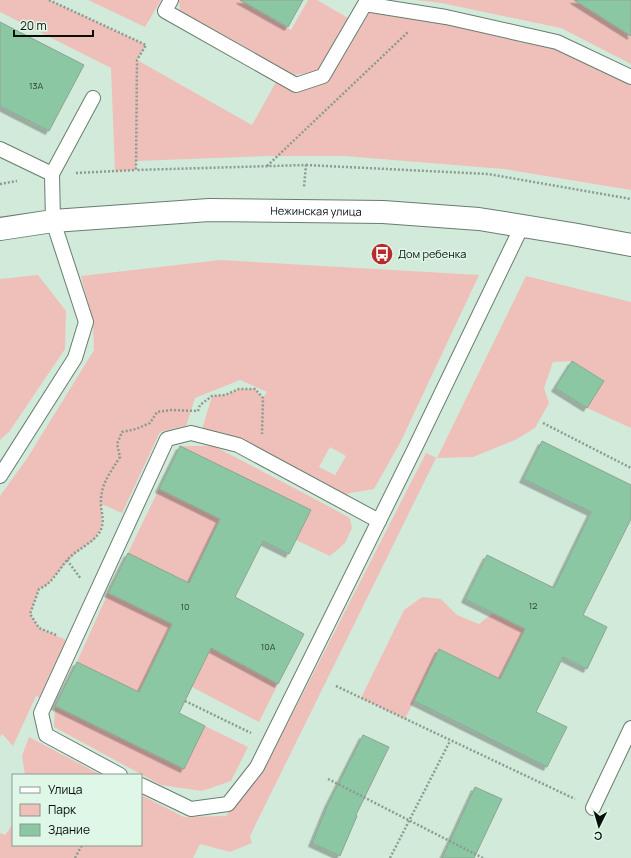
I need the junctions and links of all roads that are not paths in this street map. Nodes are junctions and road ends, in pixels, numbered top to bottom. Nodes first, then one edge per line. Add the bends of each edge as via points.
1 (171, 0) edge
2 (366, 2) edge
3 (631, 78) edge
4 (93, 98) dead end
5 (0, 149) edge
6 (52, 174) junction
7 (53, 221) junction
8 (522, 226) junction
9 (0, 229) edge
10 (631, 245) edge
11 (0, 476) edge
12 (379, 521) junction
13 (631, 728) edge
14 (118, 774) edge
15 (142, 785) edge
16 (593, 808) road end

1 - 2 lane via 165,11 296,86 323,76
2 - 3 lane via 446,16 557,42
4 - 6 lane
5 - 6 lane
6 - 7 lane
7 - 8 street, Нежинская улица via 209,210 382,212
7 - 9 street, Нежинская улица
7 - 11 lane via 86,322 75,358
8 - 10 street, Нежинская улица
8 - 12 lane
12 - 14 lane via 238,446 191,433 167,439 41,713 46,735
12 - 15 lane via 257,767 228,804 191,809
13 - 16 lane

